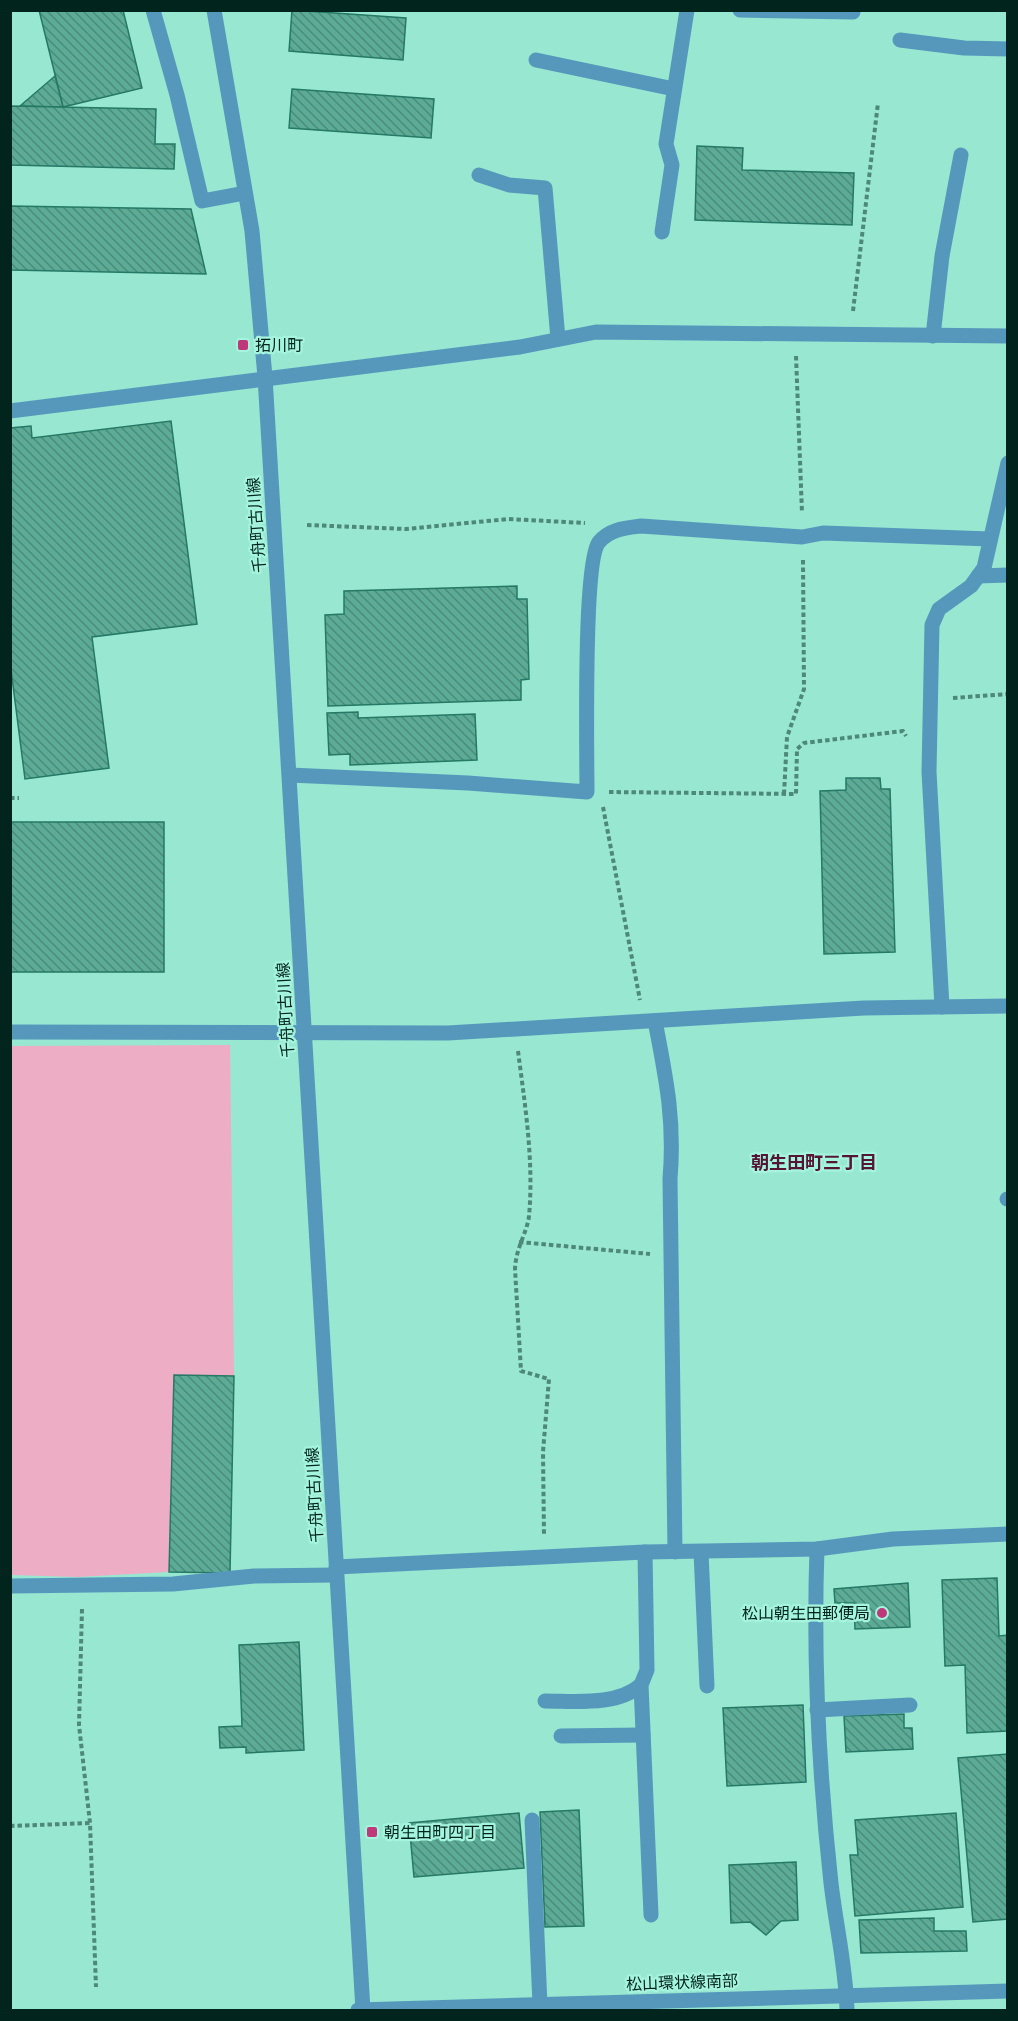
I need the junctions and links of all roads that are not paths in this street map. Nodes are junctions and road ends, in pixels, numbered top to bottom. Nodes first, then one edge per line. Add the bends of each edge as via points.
1 (153, 10) edge
2 (214, 10) edge
3 (687, 10) edge
4 (740, 10) edge
5 (843, 12) edge
6 (900, 40) dead end
7 (1008, 49) edge
8 (536, 60) dead end
9 (675, 89) junction
10 (961, 154) dead end
11 (479, 176) dead end
12 (245, 194) junction
13 (662, 232) dead end
14 (933, 336) junction
15 (1008, 336) edge
16 (558, 339) junction
17 (265, 377) junction
18 (10, 411) edge
19 (1008, 463) edge
20 (990, 539) junction
21 (1008, 575) edge
22 (978, 576) junction
23 (290, 775) junction
24 (1008, 1006) edge
25 (942, 1007) junction
26 (649, 1021) junction
27 (10, 1032) edge
28 (304, 1033) junction
29 (1008, 1534) edge
30 (817, 1550) junction
31 (645, 1552) junction
32 (675, 1552) junction
33 (701, 1552) junction
34 (336, 1571) junction
35 (10, 1586) edge
36 (641, 1685) junction
37 (707, 1686) dead end
38 (545, 1701) dead end
39 (910, 1705) dead end
40 (818, 1710) junction
41 (643, 1735) junction
42 (561, 1736) dead end
43 (532, 1820) dead end
44 (651, 1915) dead end
45 (1008, 1991) edge
46 (847, 2003) edge
47 (540, 2005) junction
48 (358, 2010) edge
49 (363, 2010) edge

1 - 12 street via 202,201
2 - 12 street, 千舟町古川線
3 - 9 street
4 - 5 street
6 - 7 street
8 - 9 street
9 - 13 street via 666,144 672,165
10 - 14 street via 942,256
11 - 16 street via 509,185 545,188
12 - 17 street, 千舟町古川線
14 - 15 street
14 - 16 street via 596,332
16 - 17 street via 520,347
17 - 18 street
17 - 23 street, 千舟町古川線
19 - 20 street
20 - 22 street via 984,568
20 - 23 street via 823,533 802,537 640,526 614,530 598,542 591,571 586,725 593,792
21 - 22 street
22 - 25 street via 971,586 939,609 932,625 929,744
23 - 28 street, 千舟町古川線
24 - 25 street
25 - 26 street
26 - 28 street via 448,1033
26 - 32 street via 672,1106
27 - 28 street
28 - 34 street, 千舟町古川線
29 - 30 street via 893,1539
30 - 33 street
30 - 40 street via 814,1617
31 - 32 street
31 - 34 street
31 - 36 street via 647,1670
32 - 33 street
33 - 37 street
34 - 35 street via 173,1584
34 - 49 street, 千舟町古川線
36 - 38 street via 630,1695 613,1698
36 - 41 street
39 - 40 street
40 - 46 street via 831,1883
41 - 42 street
41 - 44 street
43 - 47 street
45 - 46 street, 松山環状線南部
46 - 47 street, 松山環状線南部
47 - 49 street, 松山環状線南部
48 - 49 street, 松山環状線南部

